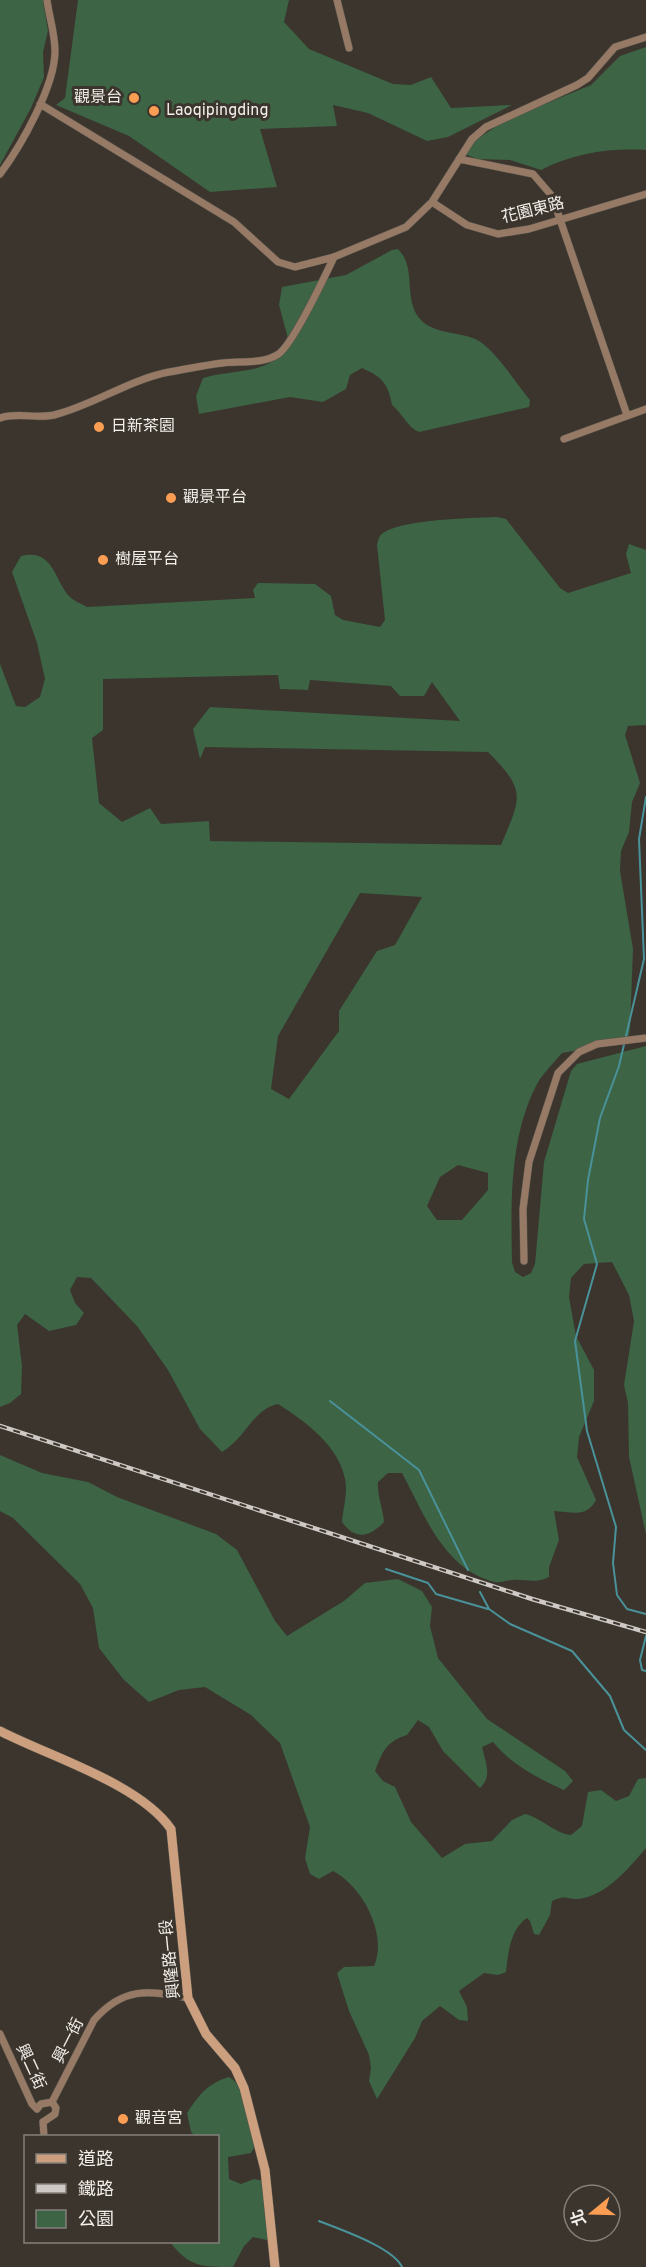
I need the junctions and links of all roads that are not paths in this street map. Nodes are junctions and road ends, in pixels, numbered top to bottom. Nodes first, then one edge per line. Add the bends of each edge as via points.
1 (47, 0) edge
2 (337, 0) edge
3 (646, 37) edge
4 (349, 48) dead end
5 (40, 104) junction
6 (459, 159) junction
7 (0, 174) edge
8 (646, 194) edge
9 (432, 202) junction
10 (560, 219) junction
11 (334, 257) junction
12 (646, 409) edge
13 (627, 415) junction
14 (0, 418) edge
15 (564, 439) dead end
16 (646, 1038) edge
17 (524, 1261) dead end
18 (0, 1731) edge
19 (188, 1998) junction
20 (0, 2034) edge
21 (52, 2102) junction
22 (37, 2109) junction
23 (43, 2122) junction
24 (44, 2135) edge
25 (275, 2267) edge

1 - 5 street via 55,52
2 - 4 street
3 - 6 street via 615,46 578,85 486,127
5 - 7 street via 15,154
5 - 11 street via 234,222 278,262 295,267
6 - 9 street
6 - 10 street via 533,174 552,196
8 - 10 street, 花園東路
9 - 10 street, 花園東路 via 467,225 498,234
9 - 11 street via 406,227
10 - 13 street
11 - 14 street via 278,355 166,373 121,388 84,407 53,415
12 - 13 street
13 - 15 street
16 - 17 street via 597,1044 579,1052 558,1072 529,1162 523,1209
18 - 19 street, 興隆路一段 via 105,1780 161,1814 171,1829
19 - 21 street, 興一街 via 140,1991 104,2009 94,2020
19 - 25 street, 興隆路一段 via 206,2034 235,2068 244,2088 265,2170
20 - 22 street, 興二街
21 - 22 street
21 - 23 street via 55,2114
22 - 23 street via 38,2120
23 - 24 street

